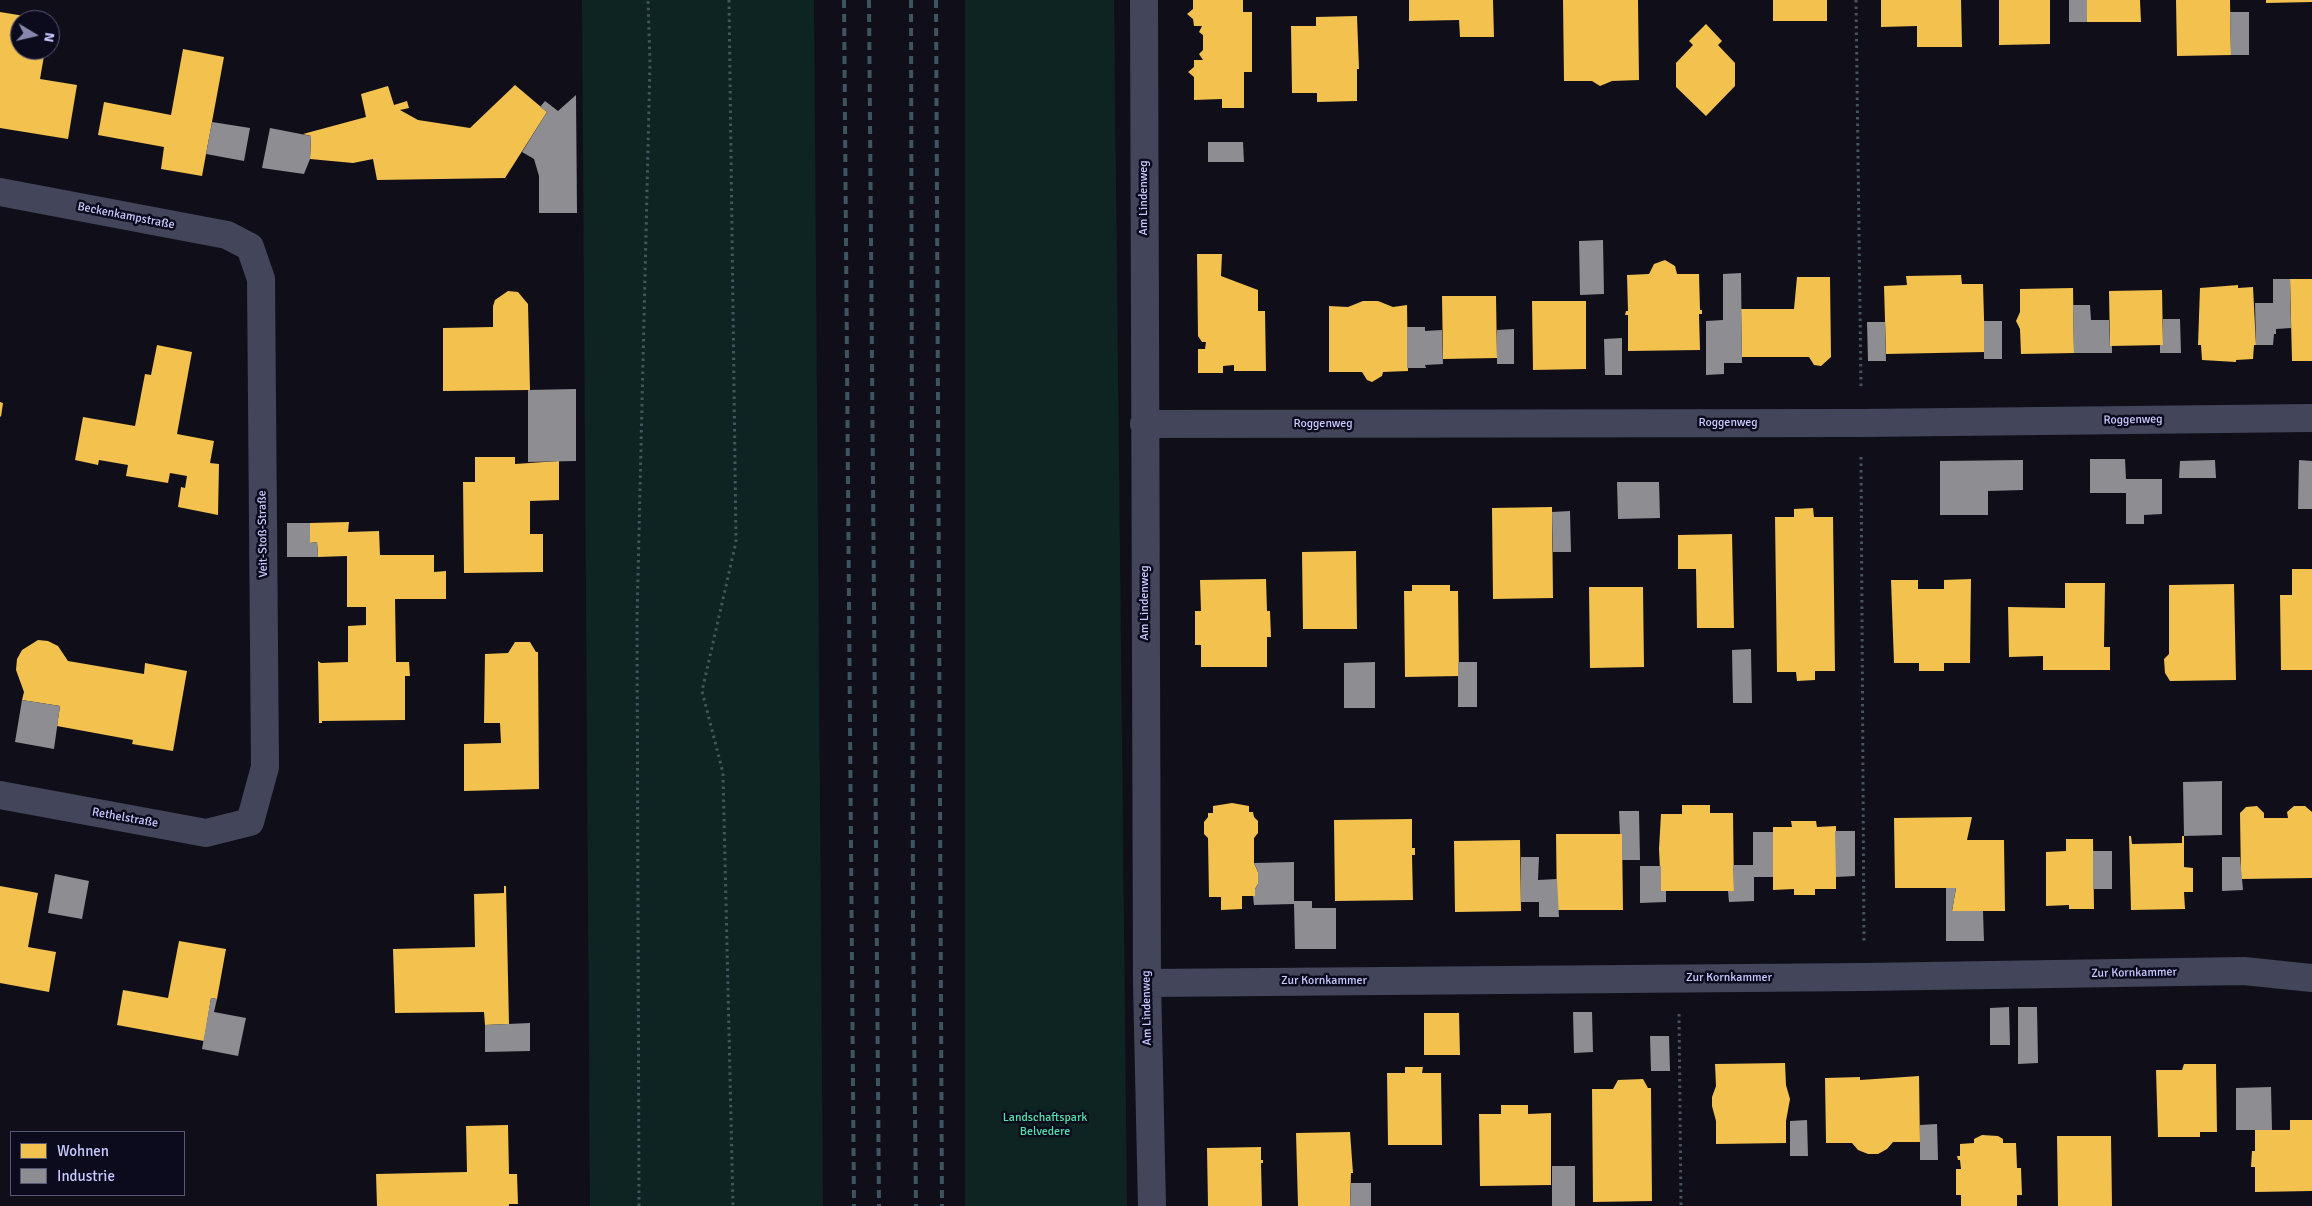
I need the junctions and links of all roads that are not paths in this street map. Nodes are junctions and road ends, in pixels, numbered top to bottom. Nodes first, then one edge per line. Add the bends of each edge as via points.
1 (1144, 0) edge
2 (0, 192) edge
3 (250, 247) joint
4 (2312, 418) edge
5 (1144, 424) junction
6 (0, 795) edge
7 (250, 822) joint
8 (2312, 978) edge
9 (1147, 982) junction
10 (1152, 1206) edge

1 - 5 street, Am Lindenweg
2 - 3 street, Beckenkampstraße via 226,235
3 - 7 street, Veit-Stoß-Straße via 260,279 265,767
4 - 5 street, Roggenweg via 1861,423
5 - 9 street, Am Lindenweg
6 - 7 street, Rethelstraße via 206,833
8 - 9 street, Zur Kornkammer via 2244,971
9 - 10 street, Am Lindenweg

